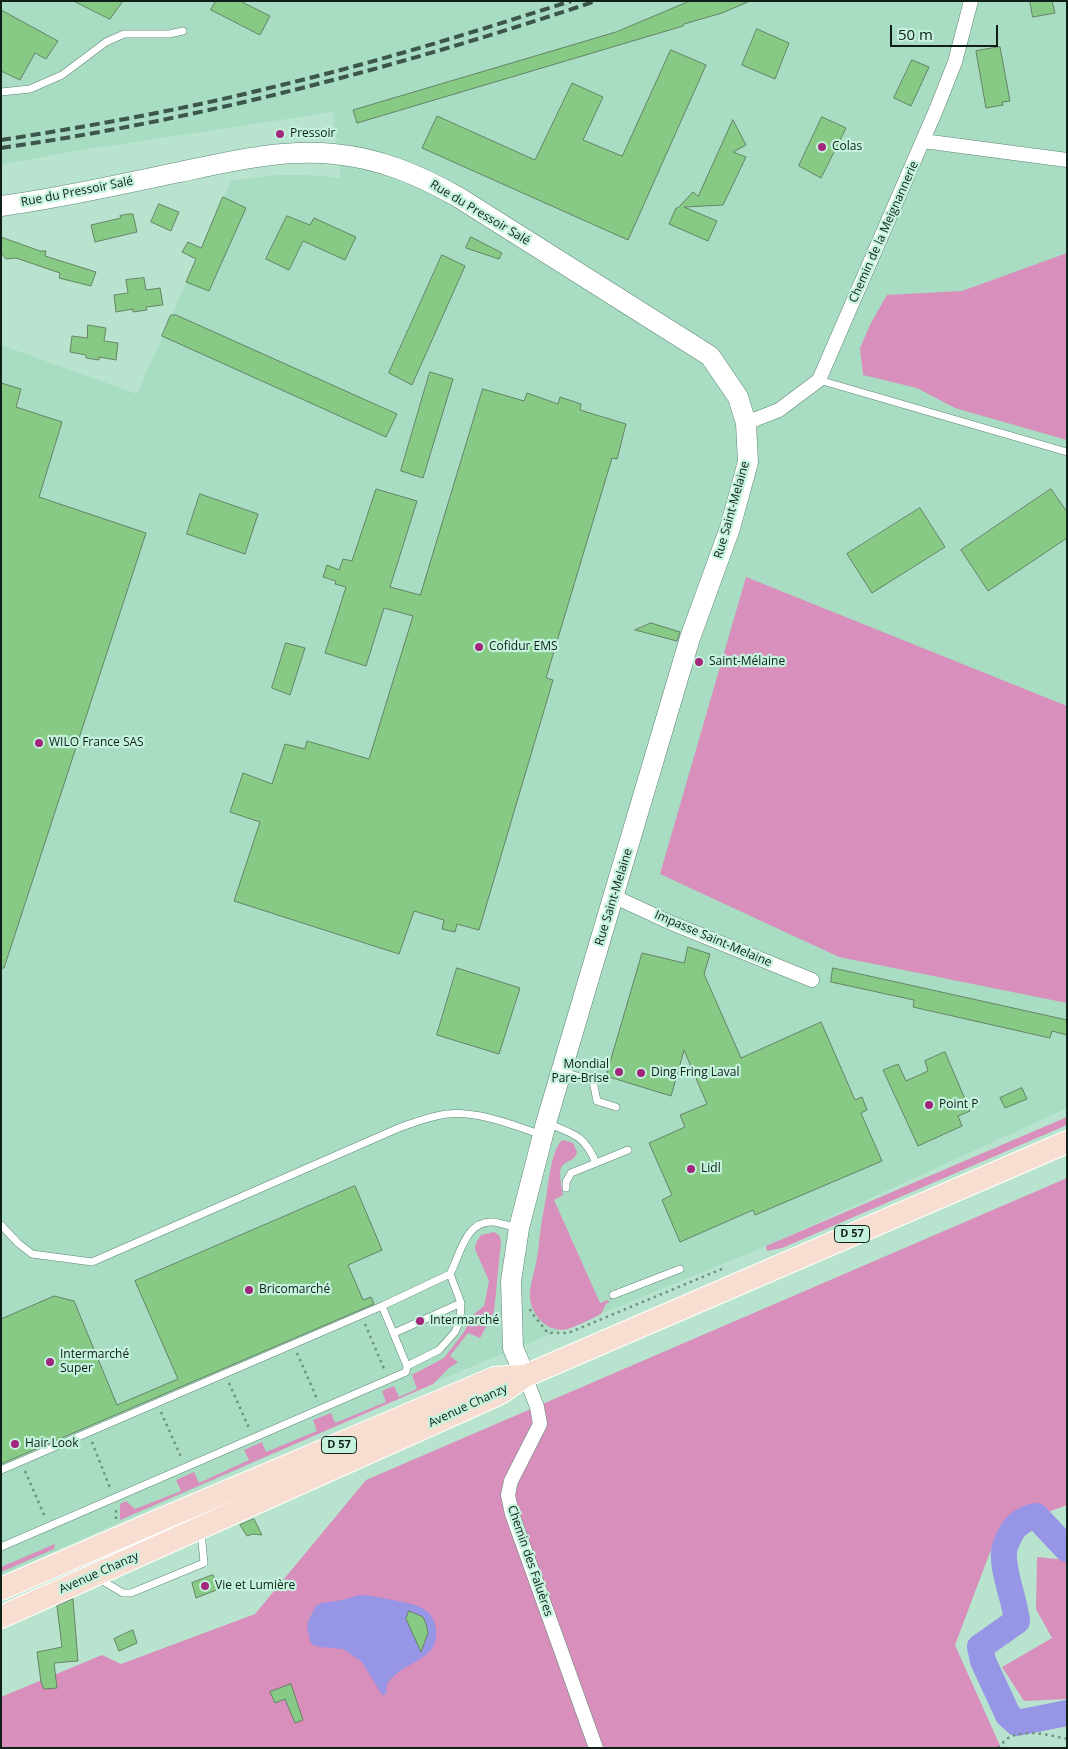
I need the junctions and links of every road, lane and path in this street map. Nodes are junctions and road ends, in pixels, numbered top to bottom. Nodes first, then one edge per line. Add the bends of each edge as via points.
1 (971, 1) edge
2 (183, 31) dead end
3 (1, 92) edge
4 (923, 141) junction
5 (1067, 160) edge
6 (1, 206) edge
7 (819, 380) junction
8 (746, 423) junction
9 (1067, 452) edge
10 (615, 897) junction
11 (812, 980) dead end
12 (561, 1072) junction
13 (616, 1107) dead end
14 (544, 1129) junction
15 (1061, 1144) edge
16 (628, 1150) dead end
17 (596, 1163) junction
18 (566, 1188) dead end
19 (1, 1225) edge
20 (519, 1228) junction
21 (732, 1266) dead end
22 (680, 1269) dead end
23 (450, 1274) junction
24 (613, 1295) dead end
25 (461, 1302) junction
26 (382, 1306) junction
27 (530, 1306) dead end
28 (361, 1315) junction
29 (394, 1334) junction
30 (294, 1344) junction
31 (407, 1366) junction
32 (225, 1374) junction
33 (525, 1376) junction
34 (389, 1379) junction
35 (157, 1402) junction
36 (321, 1408) junction
37 (89, 1432) junction
38 (253, 1438) junction
39 (21, 1461) junction
40 (185, 1468) junction
41 (1, 1470) edge
42 (114, 1498) junction
43 (116, 1520) dead end
44 (49, 1526) junction
45 (201, 1528) junction
46 (1, 1547) edge
47 (94, 1575) junction
48 (1, 1590) edge
49 (1, 1617) edge
50 (1067, 1739) edge
51 (596, 1748) edge
52 (998, 1748) edge

1 - 4 street, Chemin de la Meignannerie via 955,62
2 - 3 lane via 124,34 106,42 62,75 30,89
4 - 5 street
4 - 7 street, Chemin de la Meignannerie
6 - 8 main road, Rue du Pressoir Salé via 287,152 335,154 396,167 458,197 710,356 738,397
7 - 8 street, Chemin de la Meignannerie via 779,410
7 - 9 lane
8 - 10 main road, Rue Saint-Melaine via 748,462 730,528 690,638
10 - 11 street, Impasse Saint-Melaine
10 - 12 main road, Rue Saint-Melaine
12 - 13 lane via 593,1081 597,1101
12 - 14 main road, Rue Saint-Melaine
14 - 17 lane via 576,1136 586,1143
14 - 19 lane via 468,1115 447,1114 426,1119 92,1262 32,1254
14 - 20 main road, Rue Saint-Melaine
15 - 33 main road, D 57
16 - 17 lane
17 - 18 lane via 571,1173
20 - 23 lane via 494,1222 482,1224 468,1234
20 - 33 main road, Rue Saint-Melaine via 512,1281 513,1348
21 - 27 path via 568,1333 548,1332 531,1312
22 - 24 lane
23 - 25 lane
23 - 26 lane
25 - 29 lane
25 - 31 lane via 460,1320 455,1332 439,1350
26 - 28 lane
26 - 29 lane
28 - 30 lane
28 - 34 path
29 - 31 lane
30 - 32 lane
30 - 36 path
31 - 34 lane via 406,1372
32 - 35 lane
32 - 38 path
33 - 45 main road, Avenue Chanzy / D 57 via 502,1392
33 - 48 main road, Avenue Chanzy / D 57 via 495,1378
33 - 51 street, Chemin des Faluères via 540,1424 510,1481 508,1495
34 - 36 lane
35 - 37 lane
35 - 40 path
36 - 38 lane
37 - 39 lane
37 - 42 path
38 - 40 lane
39 - 41 lane
39 - 44 path
40 - 42 lane
42 - 43 path
42 - 44 lane
44 - 46 lane
45 - 47 main road, Avenue Chanzy / D 57
45 - 47 lane via 204,1563 131,1593 123,1593
47 - 49 main road, Avenue Chanzy / D 57
50 - 52 path via 1025,1734 1011,1737

